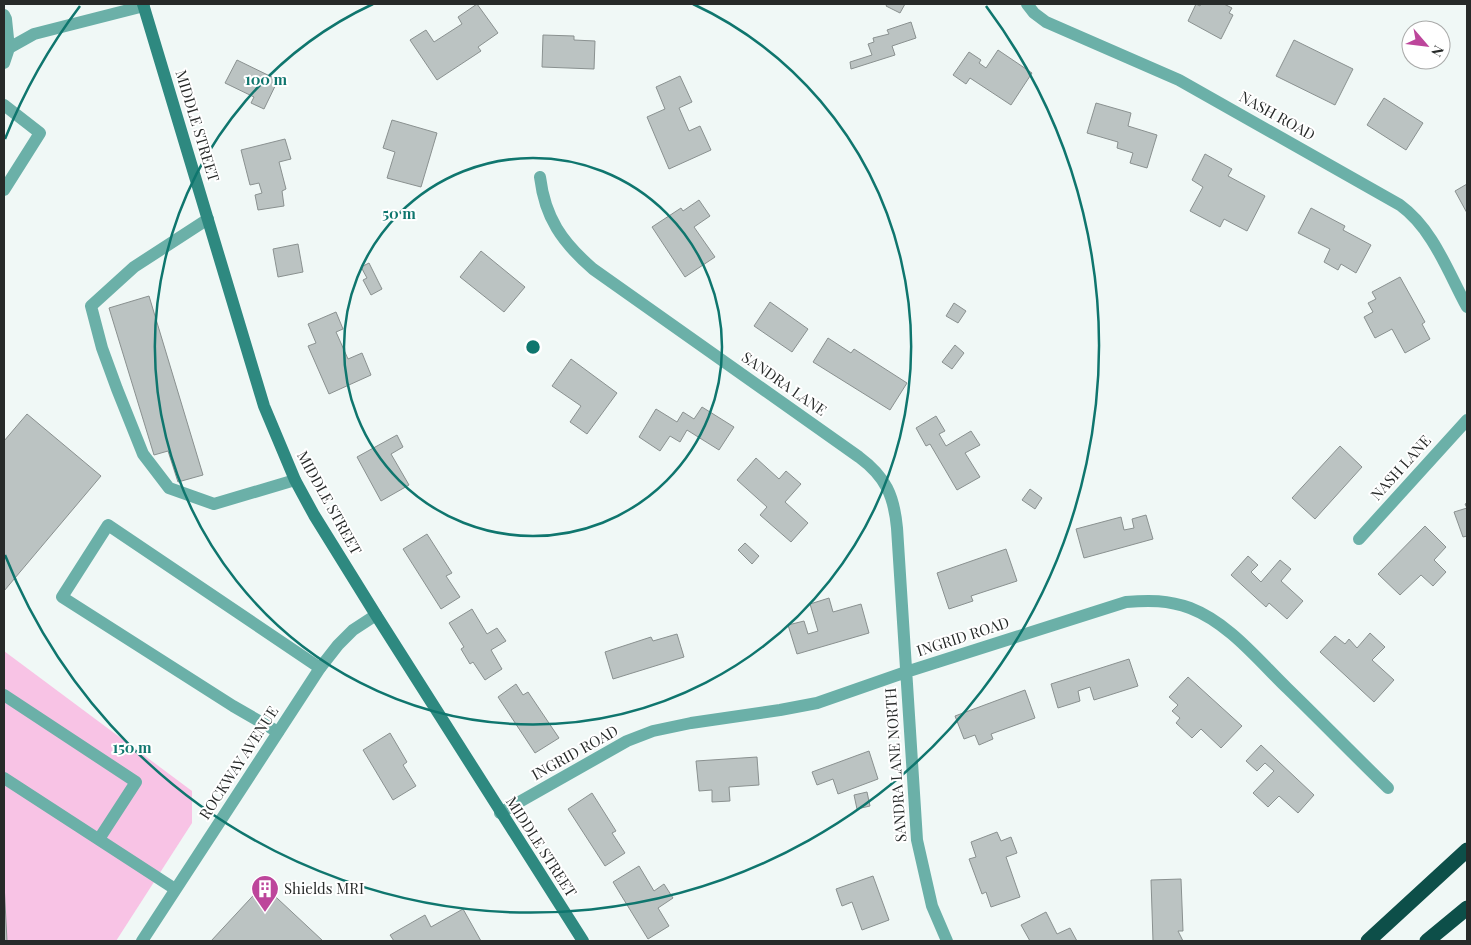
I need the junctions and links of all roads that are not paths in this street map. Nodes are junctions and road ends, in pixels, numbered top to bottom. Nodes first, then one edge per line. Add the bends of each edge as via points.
1 (1027, 4) edge
2 (144, 5) edge
3 (4, 14) edge
4 (9, 48) junction
5 (4, 63) edge
6 (4, 105) edge
7 (540, 177) dead end
8 (4, 190) edge
9 (208, 219) junction
10 (1467, 307) edge
11 (1467, 420) edge
12 (295, 480) junction
13 (1359, 539) dead end
14 (376, 615) junction
15 (320, 668) junction
16 (906, 672) junction
17 (4, 695) edge
18 (278, 732) junction
19 (4, 778) edge
20 (1388, 788) dead end
21 (500, 813) junction
22 (99, 839) junction
23 (1467, 850) edge
24 (175, 890) junction
25 (1467, 908) edge
26 (142, 941) edge
27 (583, 941) edge
28 (947, 941) edge
29 (1368, 941) edge
30 (1427, 941) edge

1 - 10 street, NASH ROAD via 1046,22 1179,80 1400,205 1420,222 1428,234
2 - 4 street via 34,34
2 - 9 main road, MIDDLE STREET
3 - 4 street
4 - 5 street
6 - 8 street via 40,133
7 - 16 street, SANDRA LANE via 542,198 559,233 593,269 860,457 880,475 888,487 896,512
9 - 12 main road, MIDDLE STREET via 264,406
9 - 12 street via 134,267 91,306 102,348 143,454 169,488 214,504
11 - 13 street, NASH LANE
12 - 14 main road, MIDDLE STREET
14 - 15 street, ROCKWAY AVENUE via 353,630
14 - 21 main road, MIDDLE STREET
15 - 18 street, ROCKWAY AVENUE
15 - 18 street via 108,526 62,597
16 - 20 street, INGRID ROAD via 1126,602 1166,601 1191,608 1215,622 1244,646
16 - 21 street, INGRID ROAD via 817,703 653,731 628,741
16 - 28 street, SANDRA LANE NORTH via 917,840 932,906
17 - 22 street via 136,782
18 - 24 street, ROCKWAY AVENUE
19 - 22 street
21 - 27 main road, MIDDLE STREET
22 - 24 street
23 - 29 highway
24 - 26 street, ROCKWAY AVENUE
25 - 30 highway

